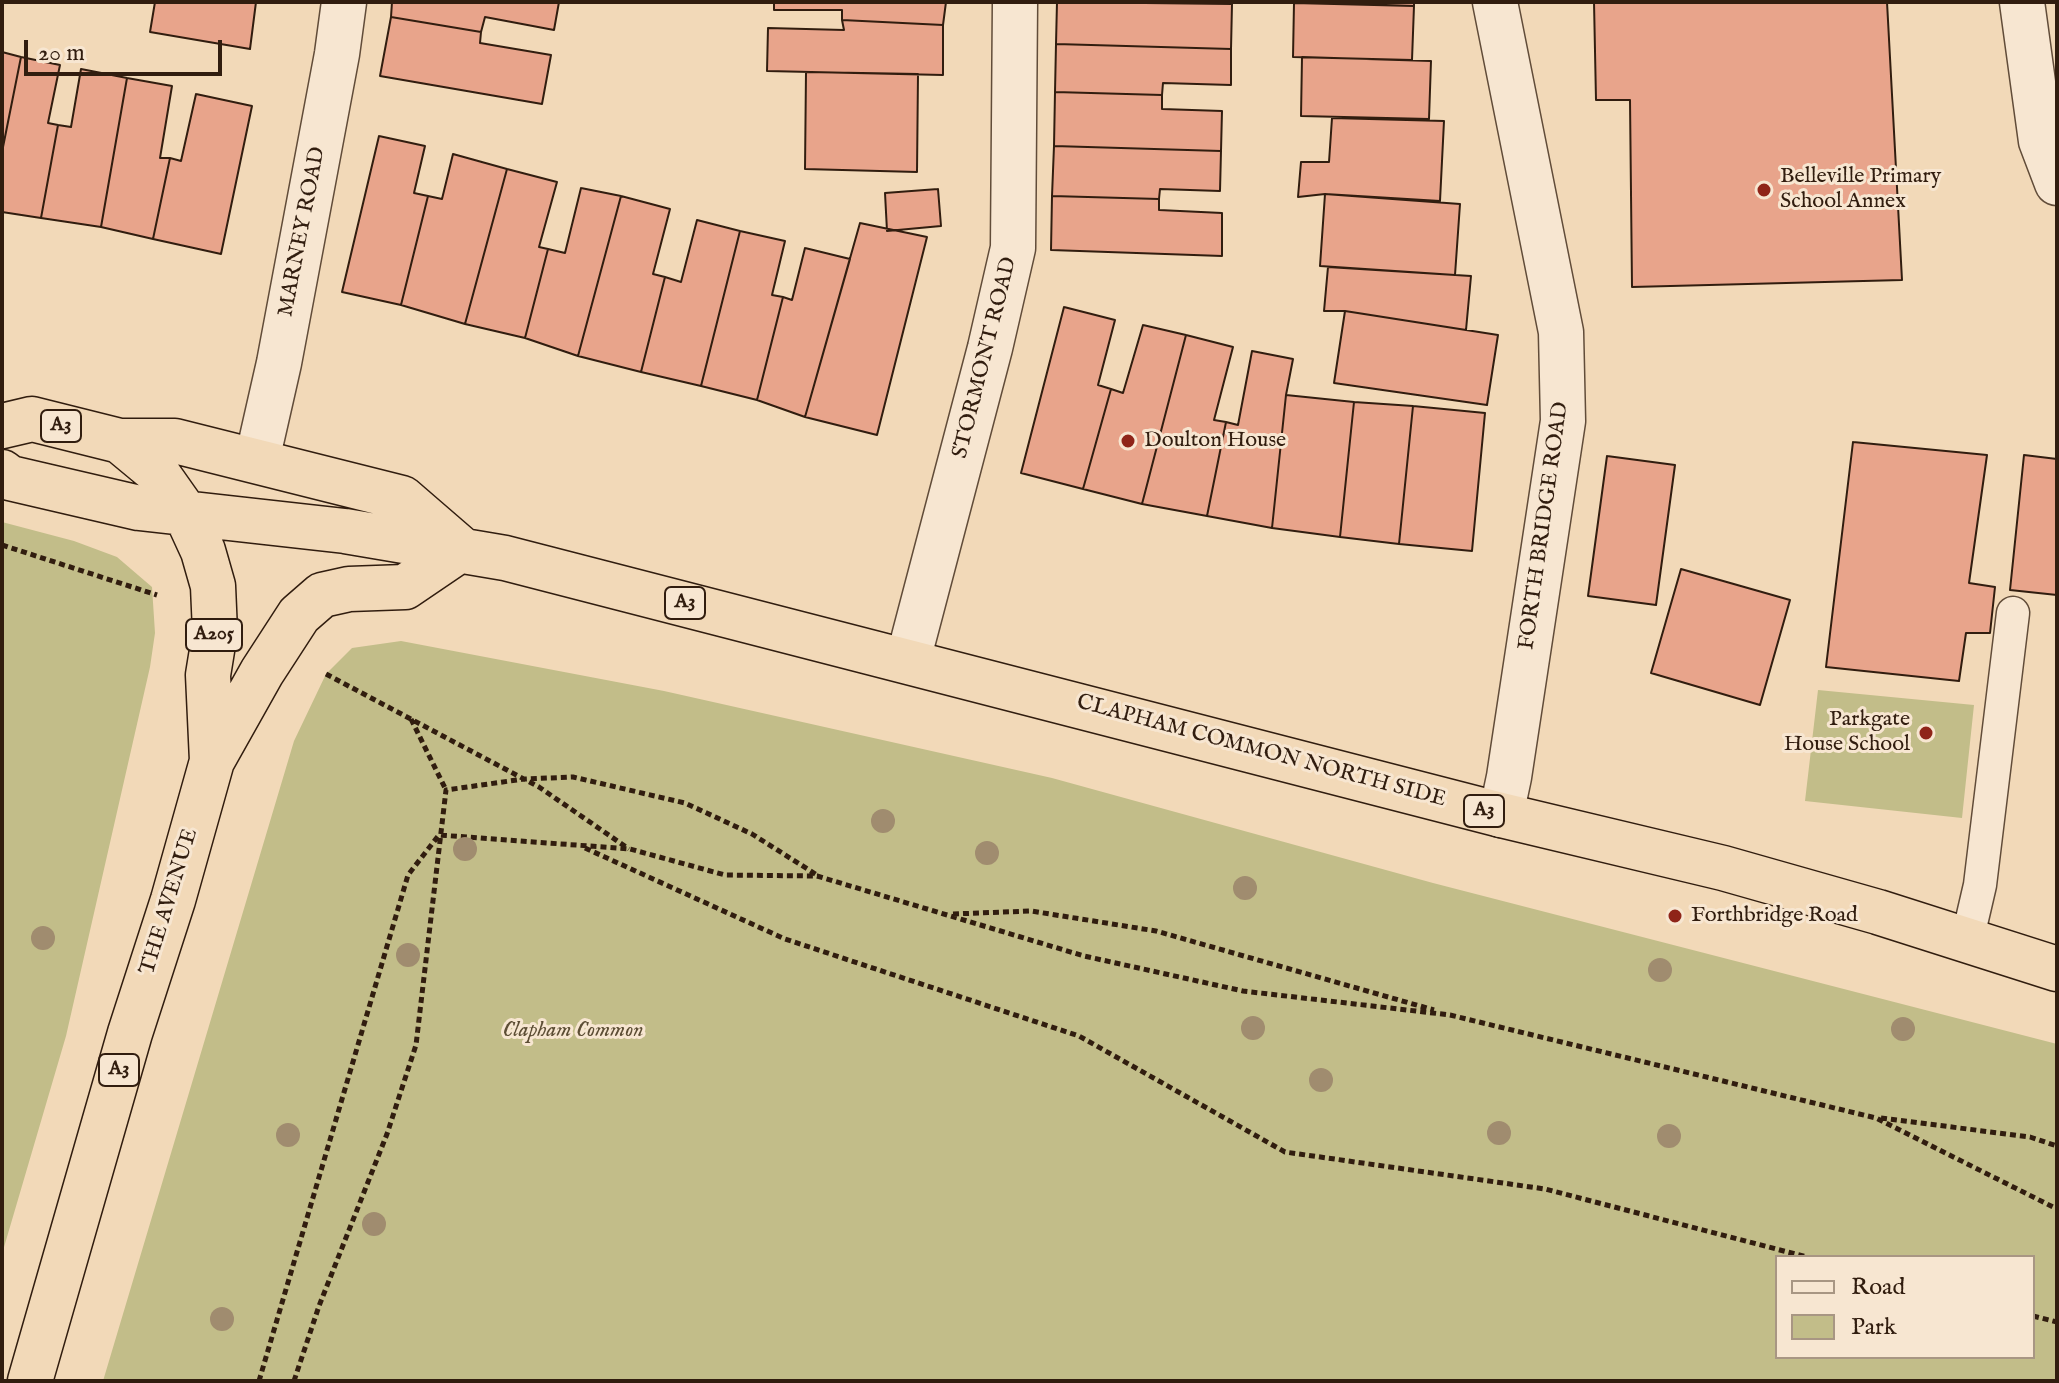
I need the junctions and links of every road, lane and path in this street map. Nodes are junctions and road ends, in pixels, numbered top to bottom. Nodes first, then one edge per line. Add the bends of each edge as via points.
1 (344, 2) edge
2 (1015, 2) edge
3 (1495, 2) edge
4 (2022, 2) edge
5 (2057, 183) edge
6 (2, 426) edge
7 (120, 441) junction
8 (257, 460) junction
9 (2, 472) edge
10 (186, 514) junction
11 (2, 545) edge
12 (461, 549) junction
13 (154, 595) dead end
14 (2013, 613) dead end
15 (908, 660) junction
16 (326, 674) dead end
17 (410, 718) junction
18 (212, 761) junction
19 (524, 779) junction
20 (446, 790) junction
21 (1501, 815) junction
22 (439, 835) junction
23 (580, 846) junction
24 (630, 849) junction
25 (817, 876) junction
26 (948, 915) junction
27 (1967, 941) junction
28 (2057, 969) edge
29 (1450, 1015) junction
30 (1876, 1118) junction
31 (2057, 1146) edge
32 (2057, 1209) edge
33 (1799, 1255) edge
34 (2035, 1316) edge
35 (2057, 1322) edge
36 (30, 1381) edge
37 (259, 1381) edge
38 (294, 1381) edge

1 - 8 street, MARNEY ROAD
2 - 15 street, STORMONT ROAD via 1013,248
3 - 21 street, FORTH BRIDGE ROAD via 1561,332 1563,421
4 - 5 street via 2041,141
6 - 7 highway, CLAPHAM COMMON NORTH SIDE / A3 via 32,419
7 - 8 highway, CLAPHAM COMMON NORTH SIDE / A3 via 175,441
7 - 10 highway, THE AVENUE / A205 via 155,470
8 - 12 highway, CLAPHAM COMMON NORTH SIDE / A3 via 402,498
9 - 10 highway via 10,478
10 - 12 highway
10 - 18 highway, THE AVENUE / A205 via 213,586 215,632 208,675
11 - 13 path
12 - 15 highway, CLAPHAM COMMON NORTH SIDE / A3
12 - 18 highway, A3 via 405,587 322,595 299,615
14 - 27 lane via 1980,885
15 - 21 highway, CLAPHAM COMMON NORTH SIDE / A3
16 - 17 path
17 - 19 path
17 - 20 path
18 - 36 highway, THE AVENUE / A3
19 - 20 path
19 - 24 path
19 - 25 path via 573,777 685,803 752,834
20 - 22 path
21 - 27 highway, CLAPHAM COMMON NORTH SIDE / A3 via 1723,868
22 - 23 path
22 - 37 path via 408,875
22 - 38 path via 416,1045
23 - 24 path
23 - 33 path via 785,939 1079,1036 1285,1152 1545,1189
24 - 25 path via 725,875
25 - 26 path
26 - 29 path via 1084,956 1243,991
26 - 29 path via 1031,911 1156,931
27 - 28 highway, CLAPHAM COMMON NORTH SIDE / A3
29 - 30 path
30 - 31 path via 2030,1137
30 - 32 path
34 - 35 path

